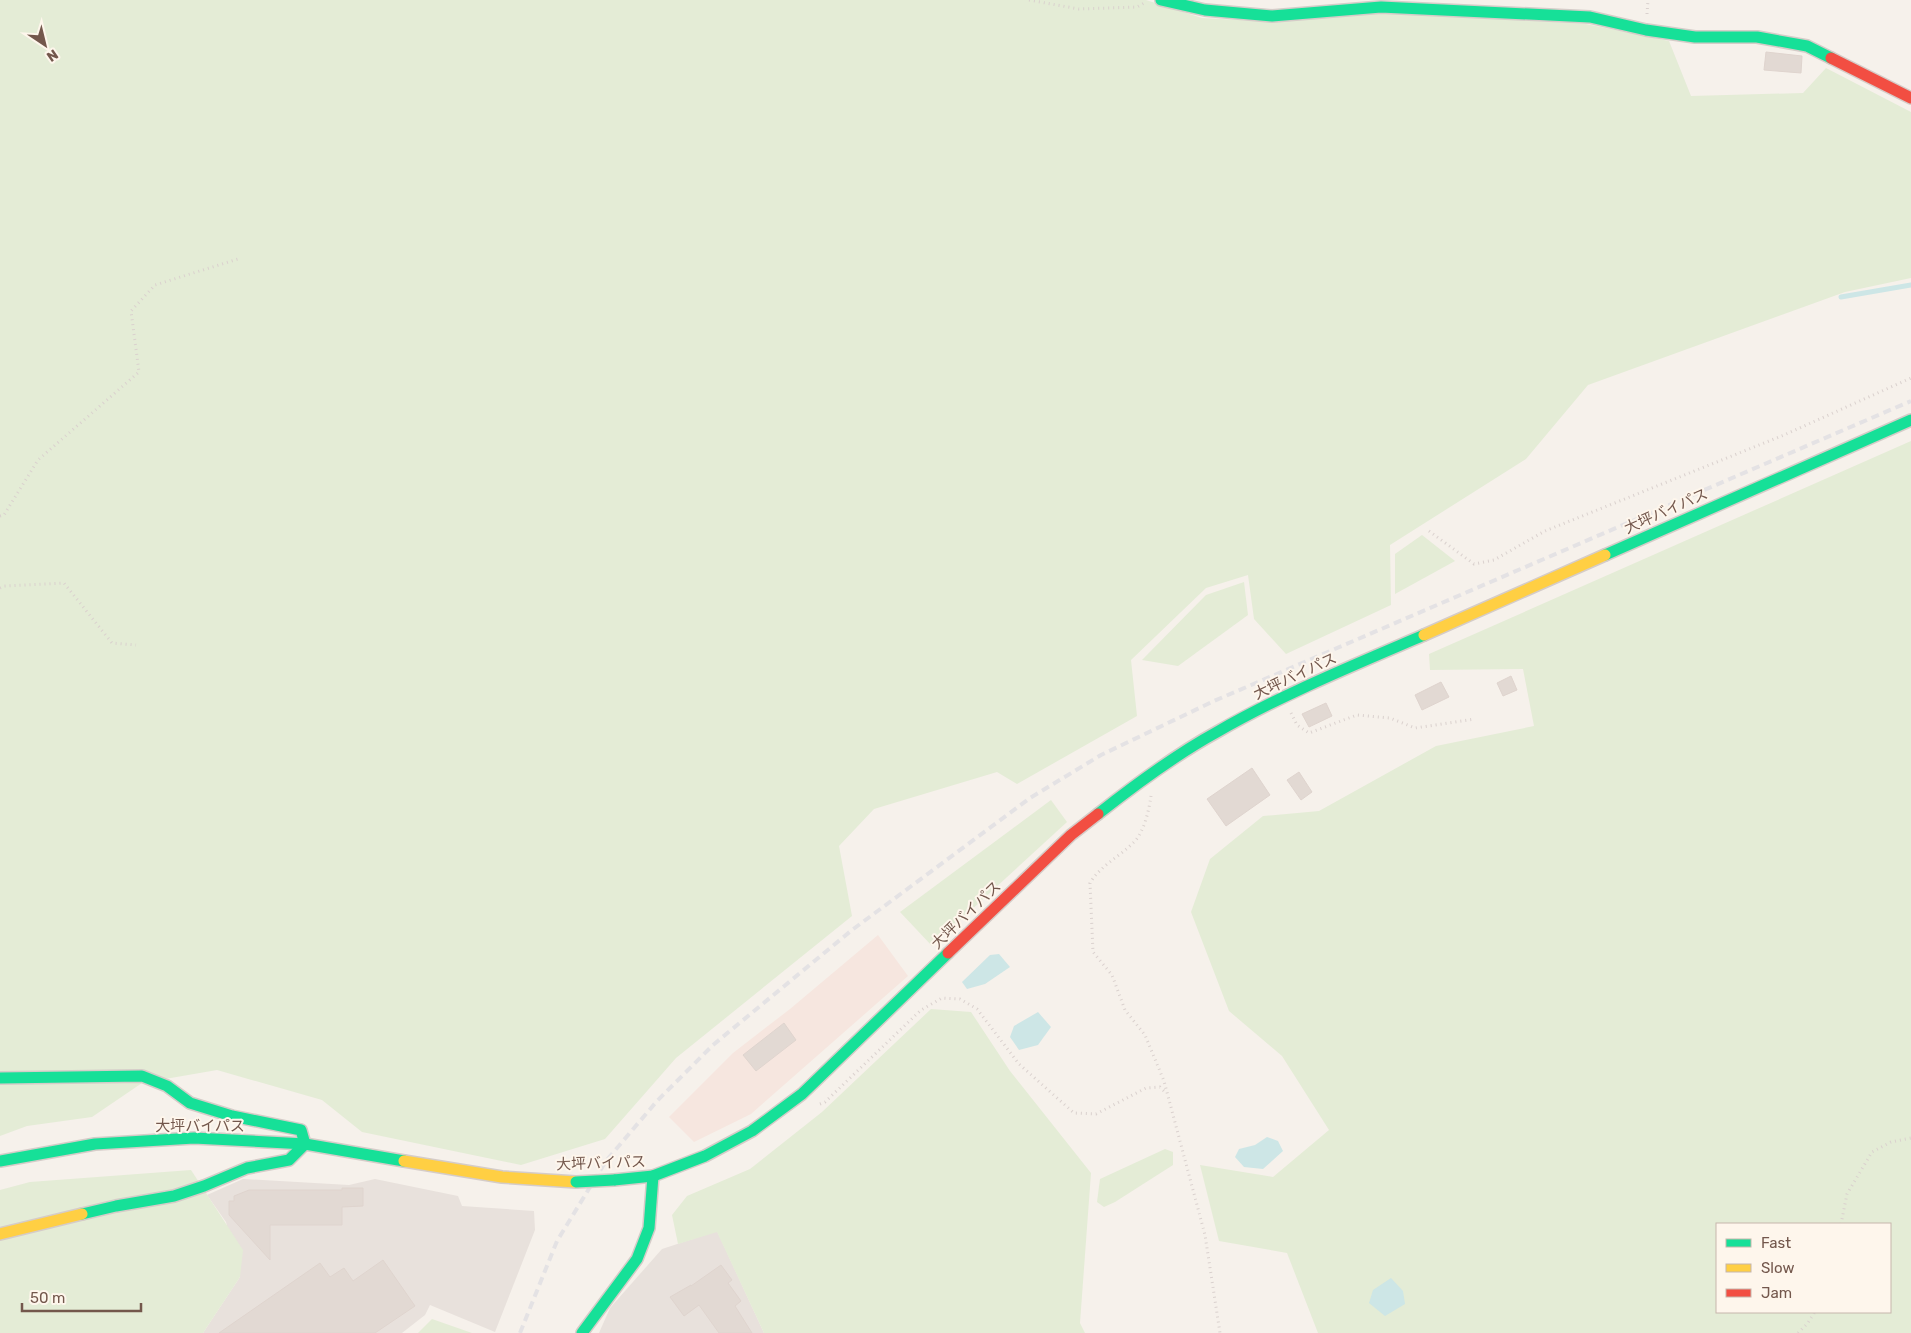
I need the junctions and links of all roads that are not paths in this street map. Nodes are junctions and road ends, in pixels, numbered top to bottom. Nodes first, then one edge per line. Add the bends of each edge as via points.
1 (1162, 0) edge
2 (1911, 98) edge
3 (1911, 420) edge
4 (0, 1078) edge
5 (305, 1144) junction
6 (0, 1161) edge
7 (652, 1176) junction
8 (0, 1234) edge
9 (582, 1333) edge

1 - 2 main road via 1205,10 1272,16 1381,7 1590,17 1694,37 1757,37 1807,46
3 - 7 main road, 大坪バイパス via 1282,697 1216,732 1140,781 1071,835 802,1094 752,1131 705,1156
4 - 5 main road via 142,1076 167,1086 190,1103 232,1116 300,1130
5 - 6 main road, 大坪バイパス via 194,1138 95,1144
5 - 7 main road, 大坪バイパス, bridge via 502,1177 576,1182
5 - 8 main road via 289,1160 247,1168 174,1196 116,1206
7 - 9 main road via 649,1228 637,1259

